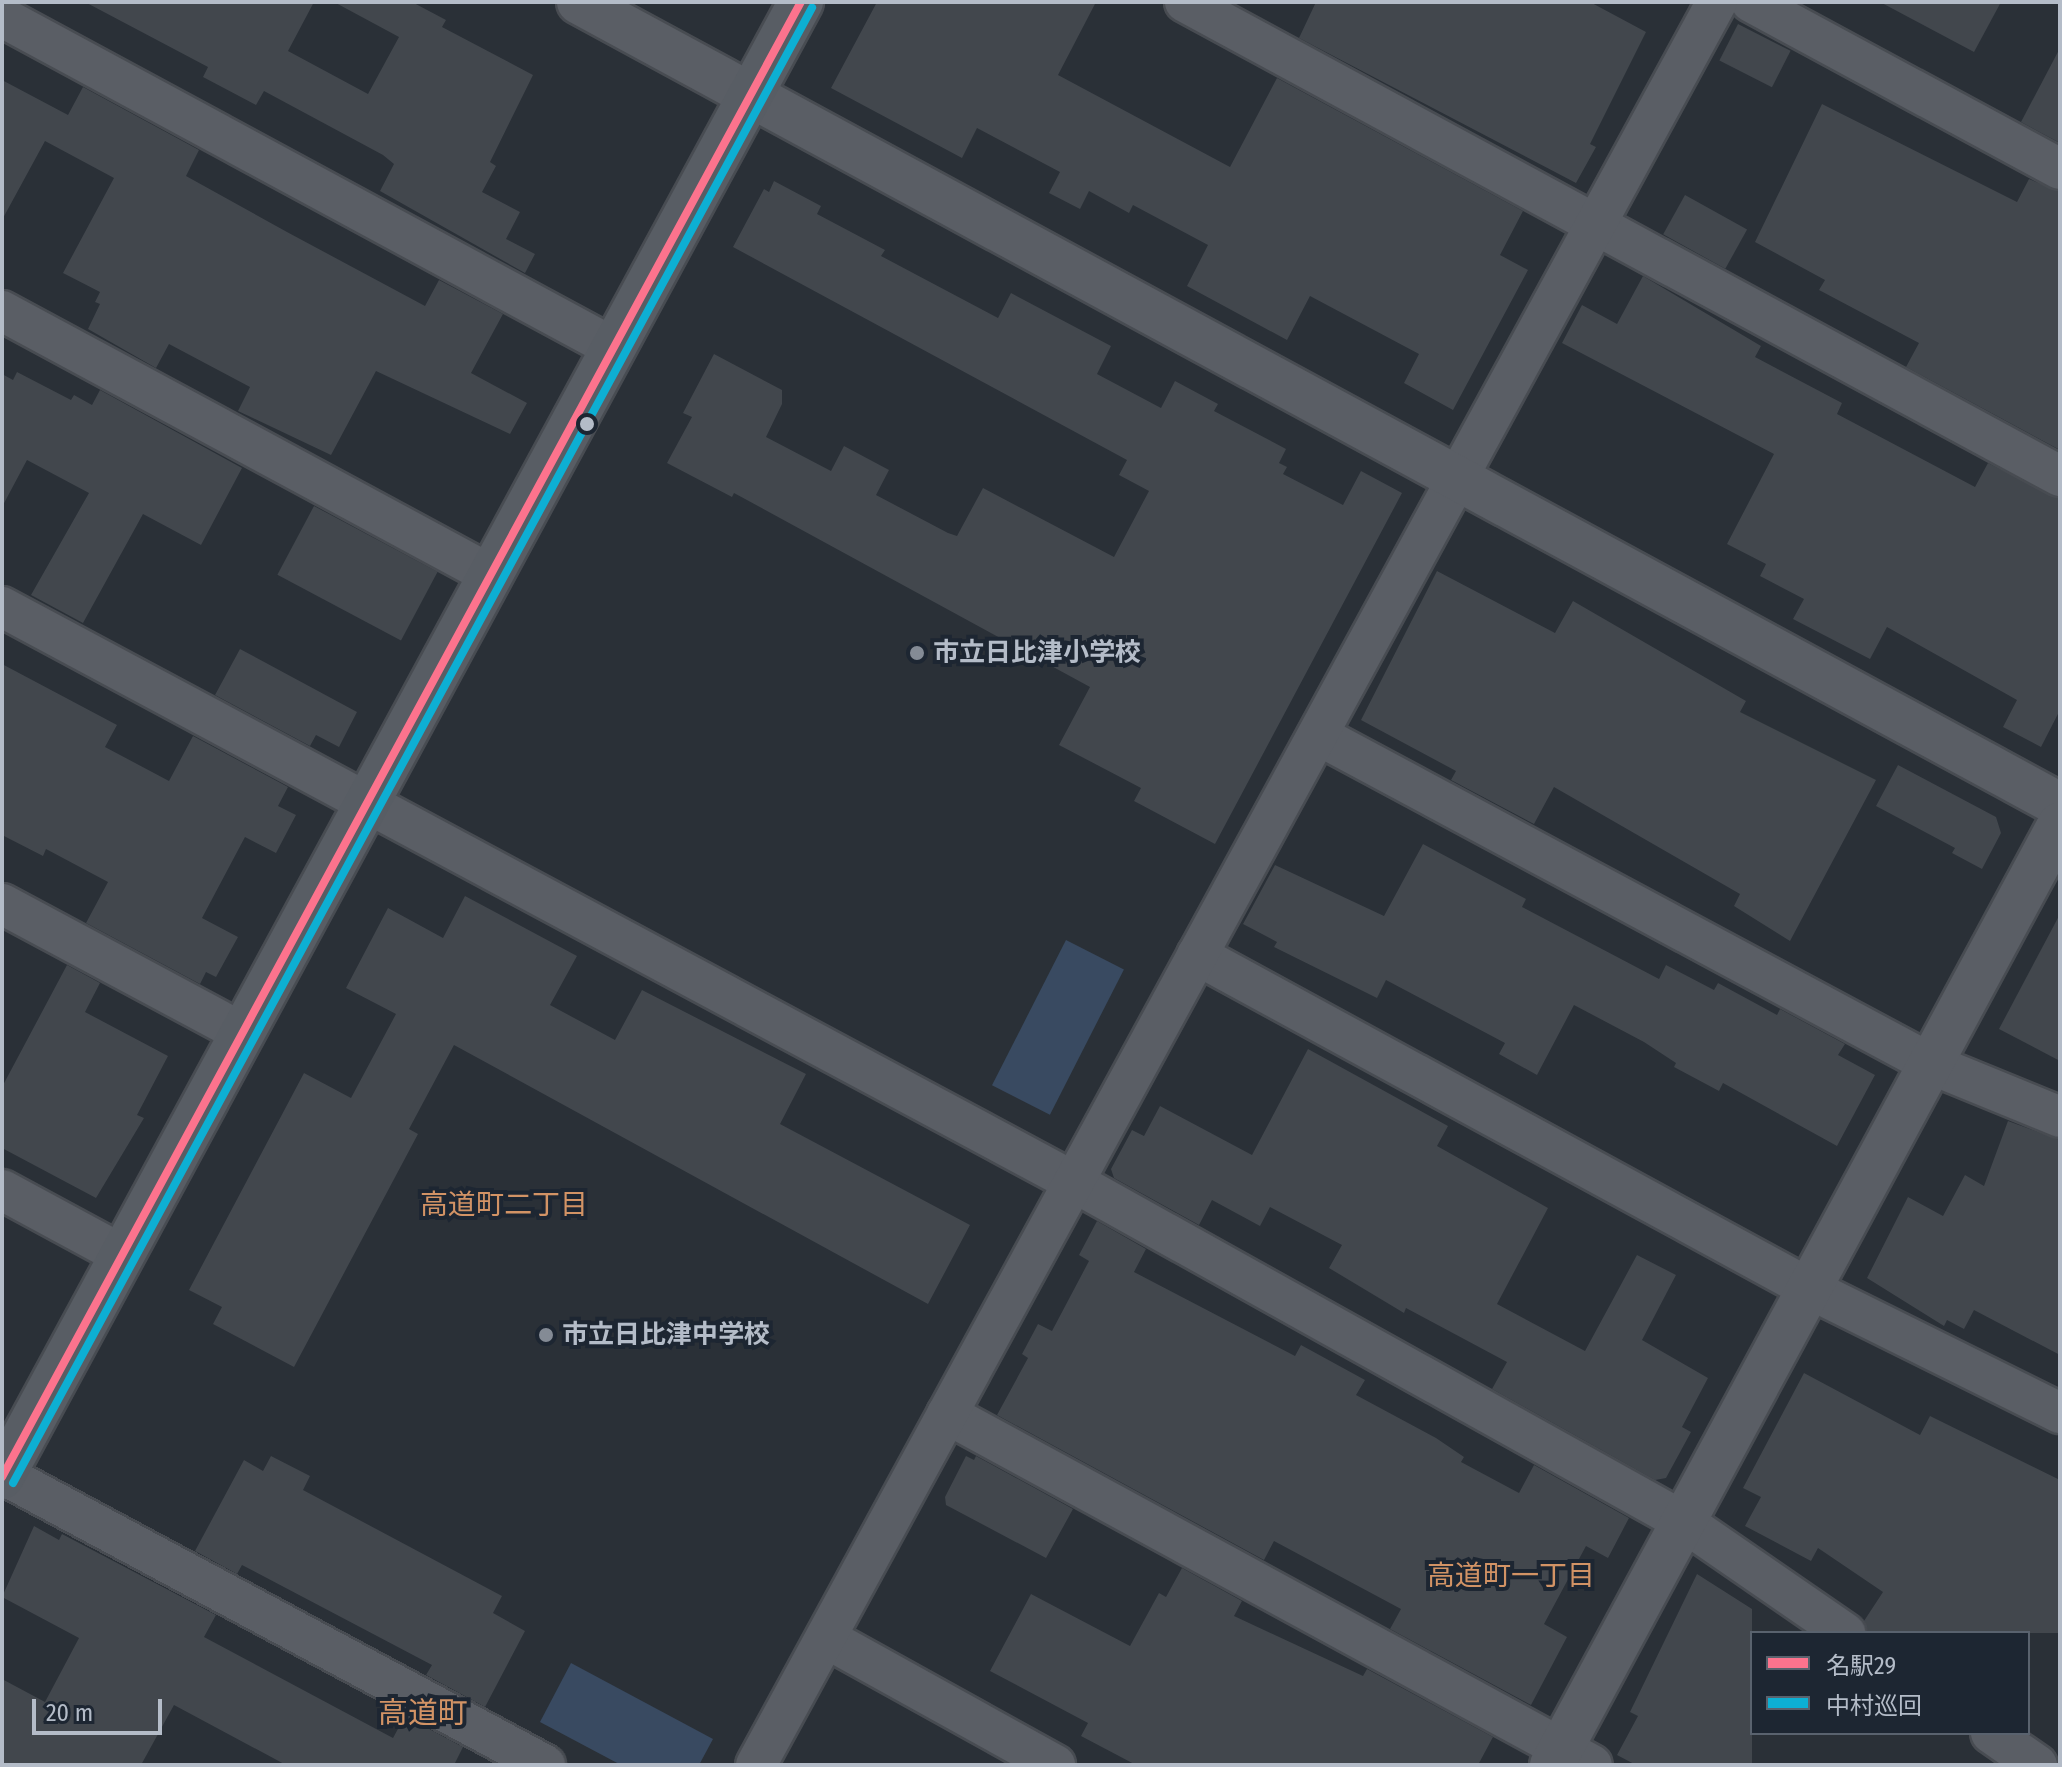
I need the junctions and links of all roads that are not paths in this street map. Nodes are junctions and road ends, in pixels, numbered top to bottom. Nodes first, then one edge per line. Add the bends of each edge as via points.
1 (579, 2) edge
2 (801, 2) edge
3 (1185, 2) edge
4 (1717, 2) edge
5 (1751, 2) edge
6 (2, 17) edge
7 (750, 96) junction
8 (2060, 169) edge
9 (1596, 225) junction
10 (2, 311) edge
11 (614, 348) junction
12 (2060, 476) edge
13 (1457, 480) junction
14 (491, 575) junction
15 (2, 607) edge
16 (1318, 735) junction
17 (367, 804) junction
18 (2060, 805) edge
19 (2060, 824) edge
20 (2, 904) edge
21 (1197, 955) junction
22 (243, 1033) junction
23 (1931, 1064) junction
24 (2060, 1117) edge
25 (1074, 1182) junction
26 (2, 1190) edge
27 (122, 1255) junction
28 (1810, 1289) junction
29 (2060, 1413) edge
30 (947, 1414) junction
31 (2, 1475) edge
32 (1684, 1522) junction
33 (1842, 1631) edge
34 (826, 1638) junction
35 (1994, 1735) edge
36 (1569, 1759) edge
37 (545, 1765) edge
38 (756, 1765) edge
39 (1055, 1765) edge
40 (2037, 1765) edge

1 - 7 street
2 - 7 main road
3 - 9 street
4 - 9 street
5 - 8 street
6 - 11 street
7 - 11 main road
7 - 13 street
9 - 12 street
9 - 13 street
10 - 14 street
11 - 14 main road
13 - 16 street
13 - 18 street
14 - 17 main road
15 - 17 street
16 - 21 street
16 - 23 street
17 - 22 main road
17 - 25 street
19 - 23 street
20 - 22 street
21 - 25 street
21 - 28 street
22 - 27 main road
23 - 24 street
23 - 28 street
25 - 30 street
25 - 32 street
26 - 27 street
27 - 31 main road
28 - 29 street
28 - 32 street
30 - 34 street
30 - 36 street
31 - 37 street
32 - 33 street
32 - 36 street
34 - 38 street
34 - 39 street
35 - 40 street

